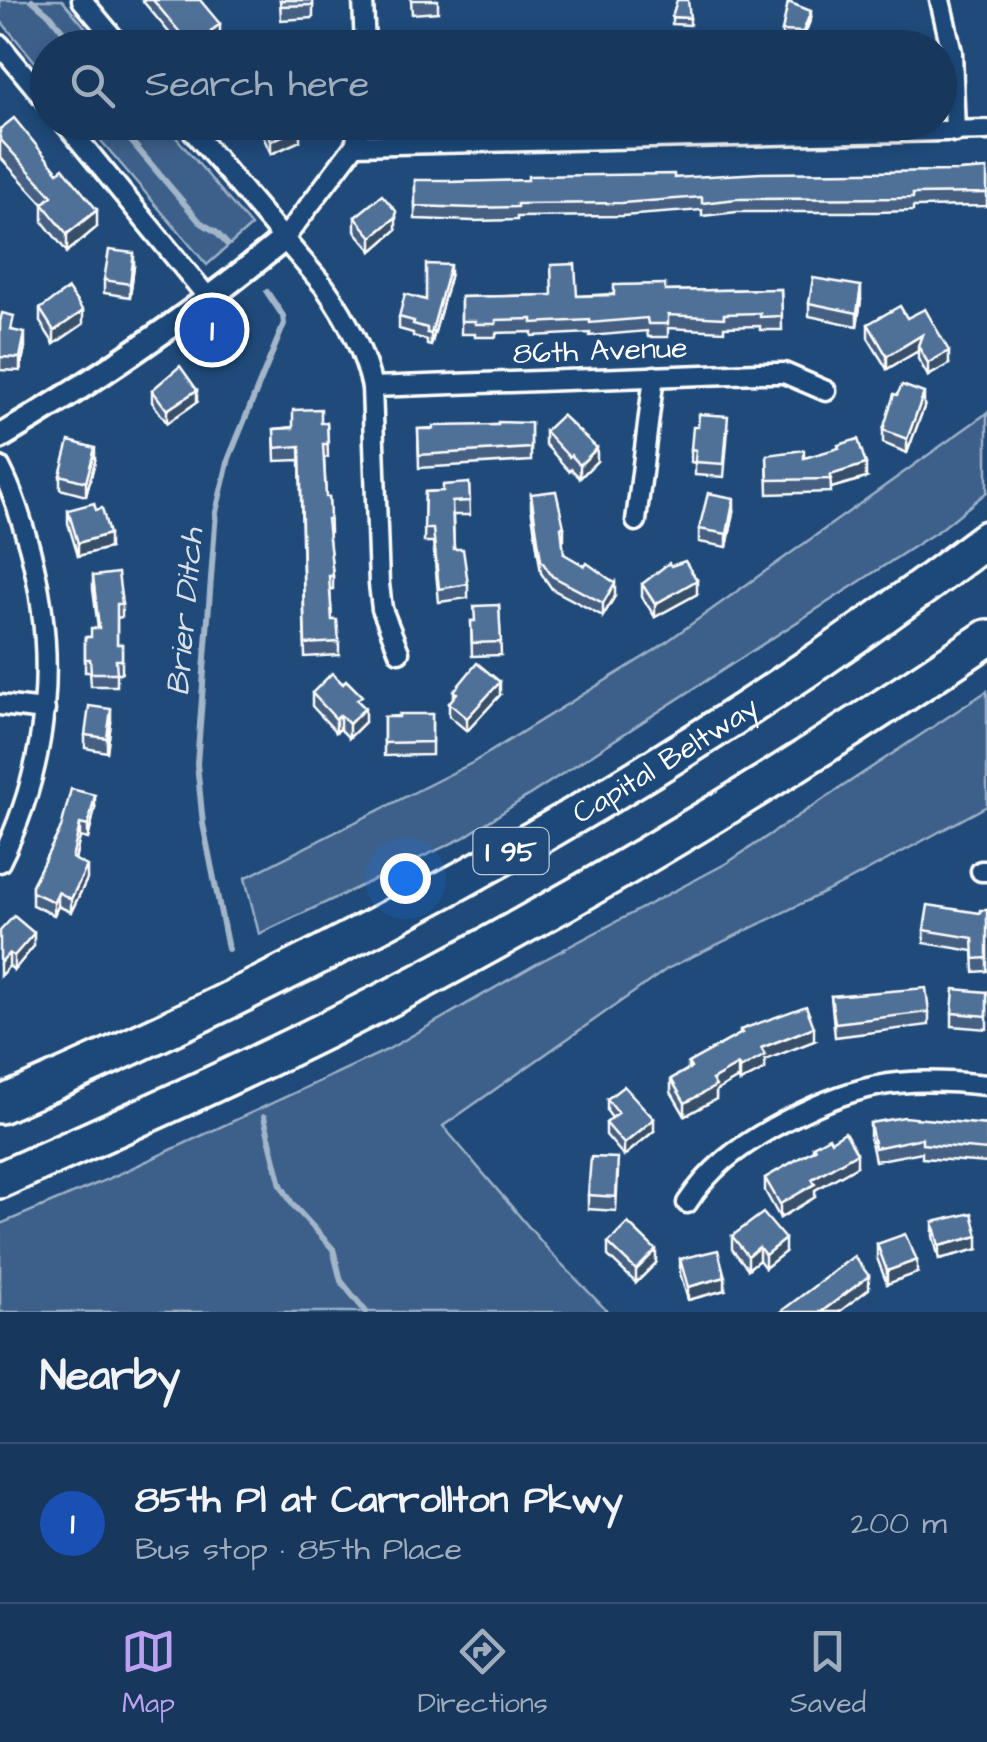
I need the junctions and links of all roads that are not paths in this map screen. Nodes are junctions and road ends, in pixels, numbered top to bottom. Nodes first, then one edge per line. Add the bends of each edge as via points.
1 (82, 0) edge
2 (363, 0) edge
3 (940, 0) edge
4 (107, 30) edge
5 (364, 30) edge
6 (947, 30) edge
7 (0, 46) edge
8 (30, 82) edge
9 (987, 130) edge
10 (957, 132) edge
11 (79, 140) edge
12 (200, 140) edge
13 (357, 140) edge
14 (585, 140) edge
15 (355, 145) junction
16 (284, 239) junction
17 (210, 300) junction
18 (654, 376) junction
19 (372, 387) junction
20 (826, 392) dead end
21 (0, 438) edge
22 (0, 466) edge
23 (636, 521) dead end
24 (987, 539) edge
25 (987, 638) edge
26 (399, 652) dead end
27 (0, 705) edge
28 (45, 710) junction
29 (0, 862) edge
30 (987, 1084) edge
31 (0, 1105) edge
32 (0, 1180) edge
33 (687, 1203) dead end

1 - 4 street
2 - 5 street
3 - 6 street
7 - 8 street
9 - 10 street
11 - 17 street
12 - 16 street
13 - 15 street
14 - 15 street
15 - 16 street
16 - 17 street
16 - 19 street via 342,312
17 - 21 street
18 - 19 street, 86th Avenue
18 - 20 street, 86th Avenue via 784,373
18 - 23 street
19 - 26 street via 379,584
22 - 28 street via 39,585 48,652
24 - 31 highway, Capital Beltway / I 95 via 732,718 492,862 247,992
25 - 32 highway, I 95 via 771,782 528,923 277,1054
27 - 28 street
28 - 29 street via 38,762
30 - 33 street via 916,1081 827,1098 746,1142 709,1172

